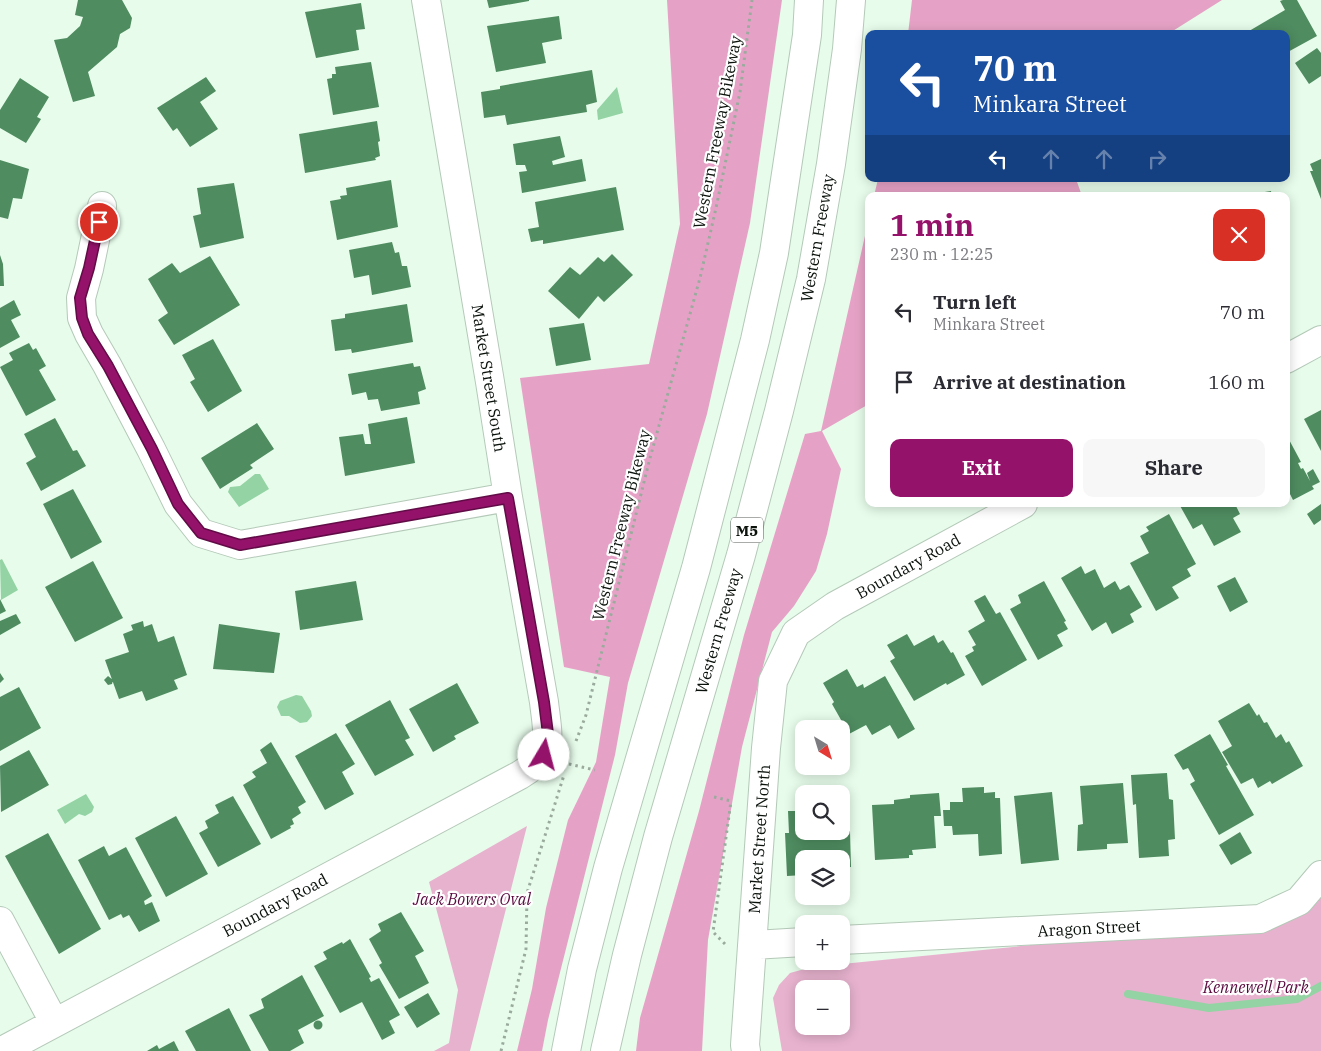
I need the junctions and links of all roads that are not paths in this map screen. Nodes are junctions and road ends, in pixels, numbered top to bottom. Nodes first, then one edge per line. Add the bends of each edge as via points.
1 (426, 0) edge
2 (809, 0) edge
3 (851, 0) edge
4 (102, 206) dead end
5 (1321, 340) edge
6 (1290, 357) edge
7 (508, 498) junction
8 (1016, 507) edge
9 (796, 632) joint
10 (560, 759) joint
11 (1321, 875) edge
12 (0, 921) edge
13 (850, 940) edge
14 (795, 943) edge
15 (751, 949) junction
16 (54, 1022) junction
17 (2, 1051) edge
18 (566, 1051) edge
19 (605, 1051) edge
20 (746, 1051) edge

1 - 7 main road, Market Street South
2 - 18 main road, M5 via 807,35 774,253 755,340 696,568 608,868 582,969
3 - 19 main road, Western Freeway / M5 via 847,49 811,280 741,555 627,955
4 - 7 main road via 80,298 82,318 178,504 201,533 240,545
5 - 6 main road
7 - 10 main road, Market Street South via 548,734
8 - 9 main road, Boundary Road via 835,606
9 - 15 main road, Market Street North via 773,681
10 - 16 main road, Boundary Road via 535,766
11 - 13 main road, Aragon Street via 1299,901 1260,919
12 - 16 main road
14 - 15 main road
15 - 20 main road, Market Street North
16 - 17 main road, Boundary Road

